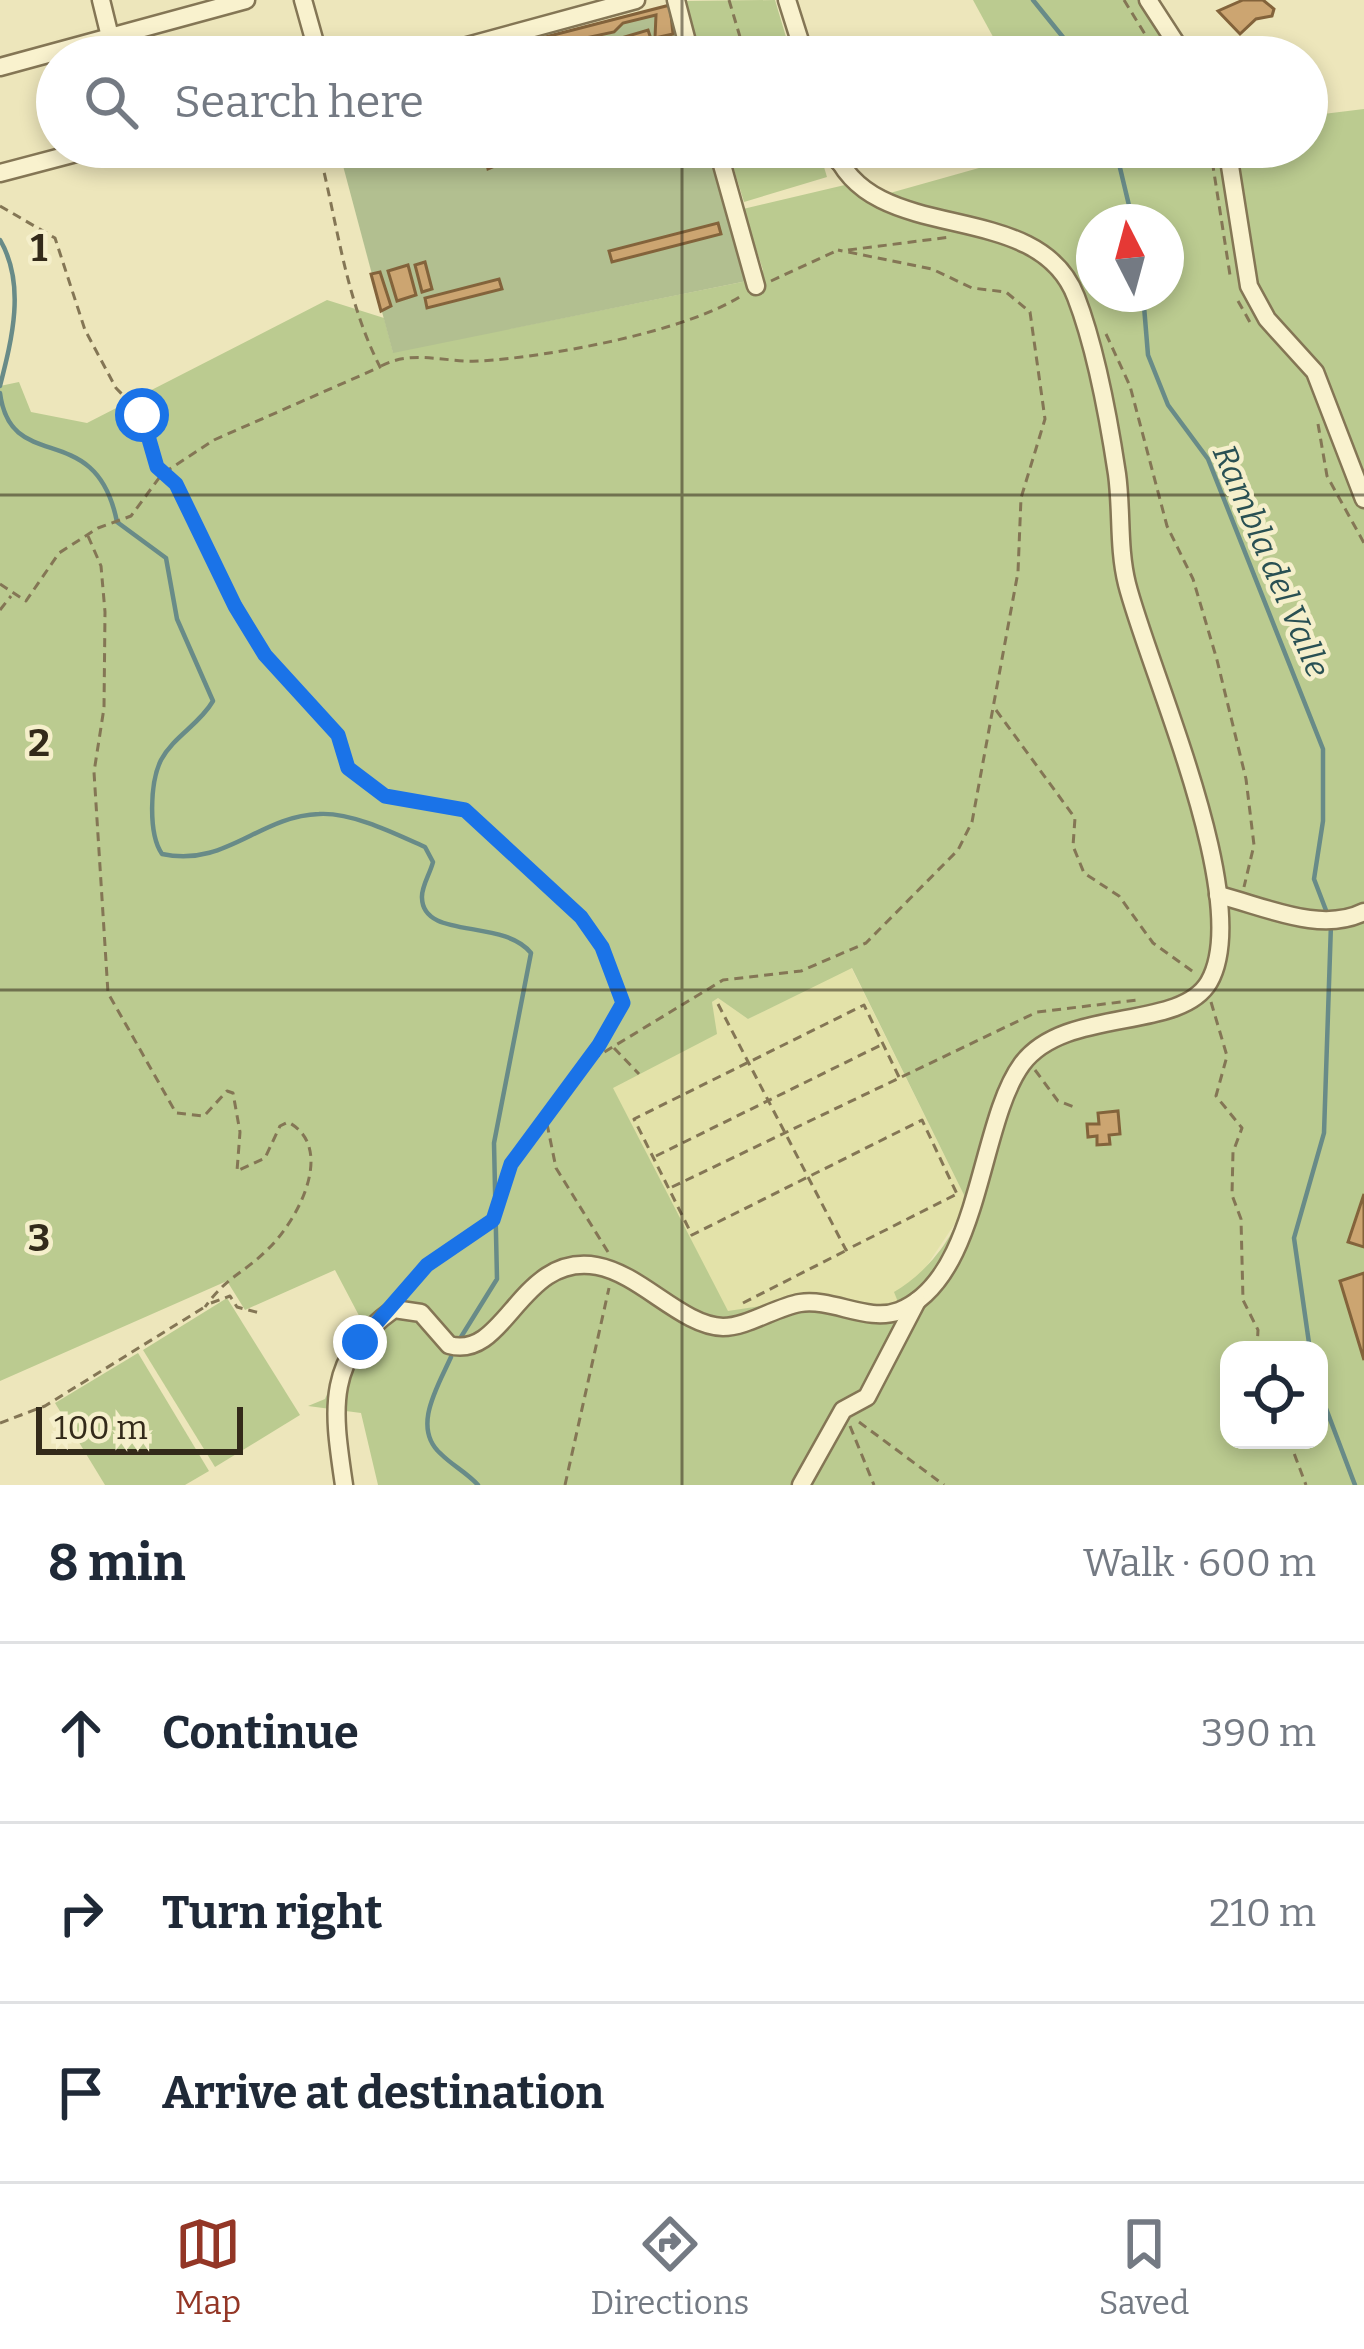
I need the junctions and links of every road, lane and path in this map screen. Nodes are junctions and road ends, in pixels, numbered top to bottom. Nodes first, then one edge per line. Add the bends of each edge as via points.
1 (101, 0) edge
2 (246, 0) edge
3 (303, 0) edge
4 (636, 0) edge
5 (676, 0) edge
6 (729, 0) edge
7 (787, 0) edge
8 (1124, 0) edge
9 (1148, 0) edge
10 (109, 36) edge
11 (146, 36) edge
12 (313, 36) edge
13 (504, 36) edge
14 (686, 36) edge
15 (740, 36) edge
16 (798, 36) edge
17 (1146, 36) edge
18 (1171, 36) edge
19 (36, 61) edge
20 (0, 67) edge
21 (36, 163) edge
22 (323, 168) edge
23 (723, 168) edge
24 (841, 168) edge
25 (1230, 168) edge
26 (0, 172) edge
27 (0, 206) edge
28 (981, 229) junction
29 (838, 250) junction
30 (756, 286) junction
31 (1103, 331) dead end
32 (380, 367) junction
33 (162, 474) junction
34 (1364, 499) edge
35 (88, 536) junction
36 (0, 584) edge
37 (12, 594) junction
38 (0, 610) edge
39 (993, 706) junction
40 (1219, 895) junction
41 (1240, 901) junction
42 (1364, 912) edge
43 (1206, 987) junction
44 (1149, 999) dead end
45 (718, 1004) dead end
46 (883, 1044) junction
47 (612, 1047) junction
48 (747, 1062) junction
49 (1024, 1062) junction
50 (578, 1068) junction
51 (639, 1074) dead end
52 (899, 1077) junction
53 (767, 1101) junction
54 (1077, 1108) dead end
55 (546, 1119) junction
56 (785, 1134) junction
57 (654, 1157) junction
58 (808, 1178) junction
59 (671, 1188) junction
60 (967, 1194) junction
61 (846, 1250) junction
62 (616, 1272) junction
63 (917, 1300) junction
64 (743, 1303) dead end
65 (206, 1307) junction
66 (394, 1309) junction
67 (260, 1313) dead end
68 (1257, 1341) edge
69 (843, 1410) junction
70 (0, 1424) edge
71 (1292, 1449) edge
72 (344, 1485) edge
73 (565, 1485) edge
74 (801, 1485) edge
75 (874, 1485) edge
76 (944, 1485) edge
77 (1306, 1485) edge

1 - 10 street
2 - 11 street
3 - 12 street
4 - 13 street
5 - 14 street
6 - 15 path
7 - 16 street
8 - 17 path
9 - 18 street
19 - 20 street
21 - 26 street
22 - 32 path via 347,281
23 - 30 street
24 - 28 street via 897,206
25 - 34 street via 1249,286 1315,372
27 - 33 path via 56,238 85,330 116,388 142,415
28 - 29 path
28 - 40 street via 1047,251 1078,300 1117,473 1125,578 1172,709
29 - 30 path
29 - 39 path via 1006,292 1030,312 1045,419 1022,498 1018,572
30 - 32 path via 705,314 592,346 476,362 404,354
31 - 41 path via 1116,346 1167,526 1193,579 1246,779 1254,845
32 - 33 path via 214,440
33 - 35 path via 131,516
33 - 50 path via 176,484 265,655 338,735 348,768 385,796 461,808 569,904 602,947 623,1003
35 - 37 path via 59,554 26,601
35 - 65 path via 101,566 105,612 94,772 108,993 176,1113 204,1116 233,1093 237,1171 265,1159 288,1122 309,1142 314,1165 278,1237 226,1278
36 - 37 path
37 - 38 path
39 - 43 path via 1075,818 1073,846 1084,873 1119,896 1153,943
39 - 47 path via 972,822 958,850 866,943 801,971 723,980
40 - 41 street
40 - 43 street via 1215,968
41 - 42 street via 1321,921
43 - 49 street via 1167,1012 1133,1014 1041,1044
43 - 68 path via 1227,1056 1216,1096 1242,1129 1232,1195 1241,1219 1243,1300
44 - 52 path via 1037,1012
45 - 48 path
46 - 48 path via 864,1005
46 - 52 path
46 - 53 path
47 - 50 path
47 - 51 path
48 - 53 path
48 - 57 path via 634,1119
49 - 54 path via 1043,1074 1058,1101
49 - 60 street
50 - 55 path
52 - 56 path
53 - 56 path
53 - 57 path
55 - 62 path via 556,1168
55 - 66 path via 511,1164 493,1220 427,1265
56 - 58 path
56 - 59 path
57 - 59 path
58 - 59 path via 692,1235
58 - 60 path via 922,1120
58 - 61 path
60 - 61 path
60 - 63 street via 949,1260
61 - 64 path
62 - 63 street via 723,1327 802,1303 883,1315
62 - 66 street via 554,1268 470,1346 448,1345 421,1313
62 - 73 path
63 - 69 street via 867,1397
65 - 67 path via 230,1296
65 - 70 path via 45,1406
66 - 72 street via 360,1342 339,1378 332,1404
69 - 74 street
69 - 75 path
69 - 76 path
71 - 77 path

